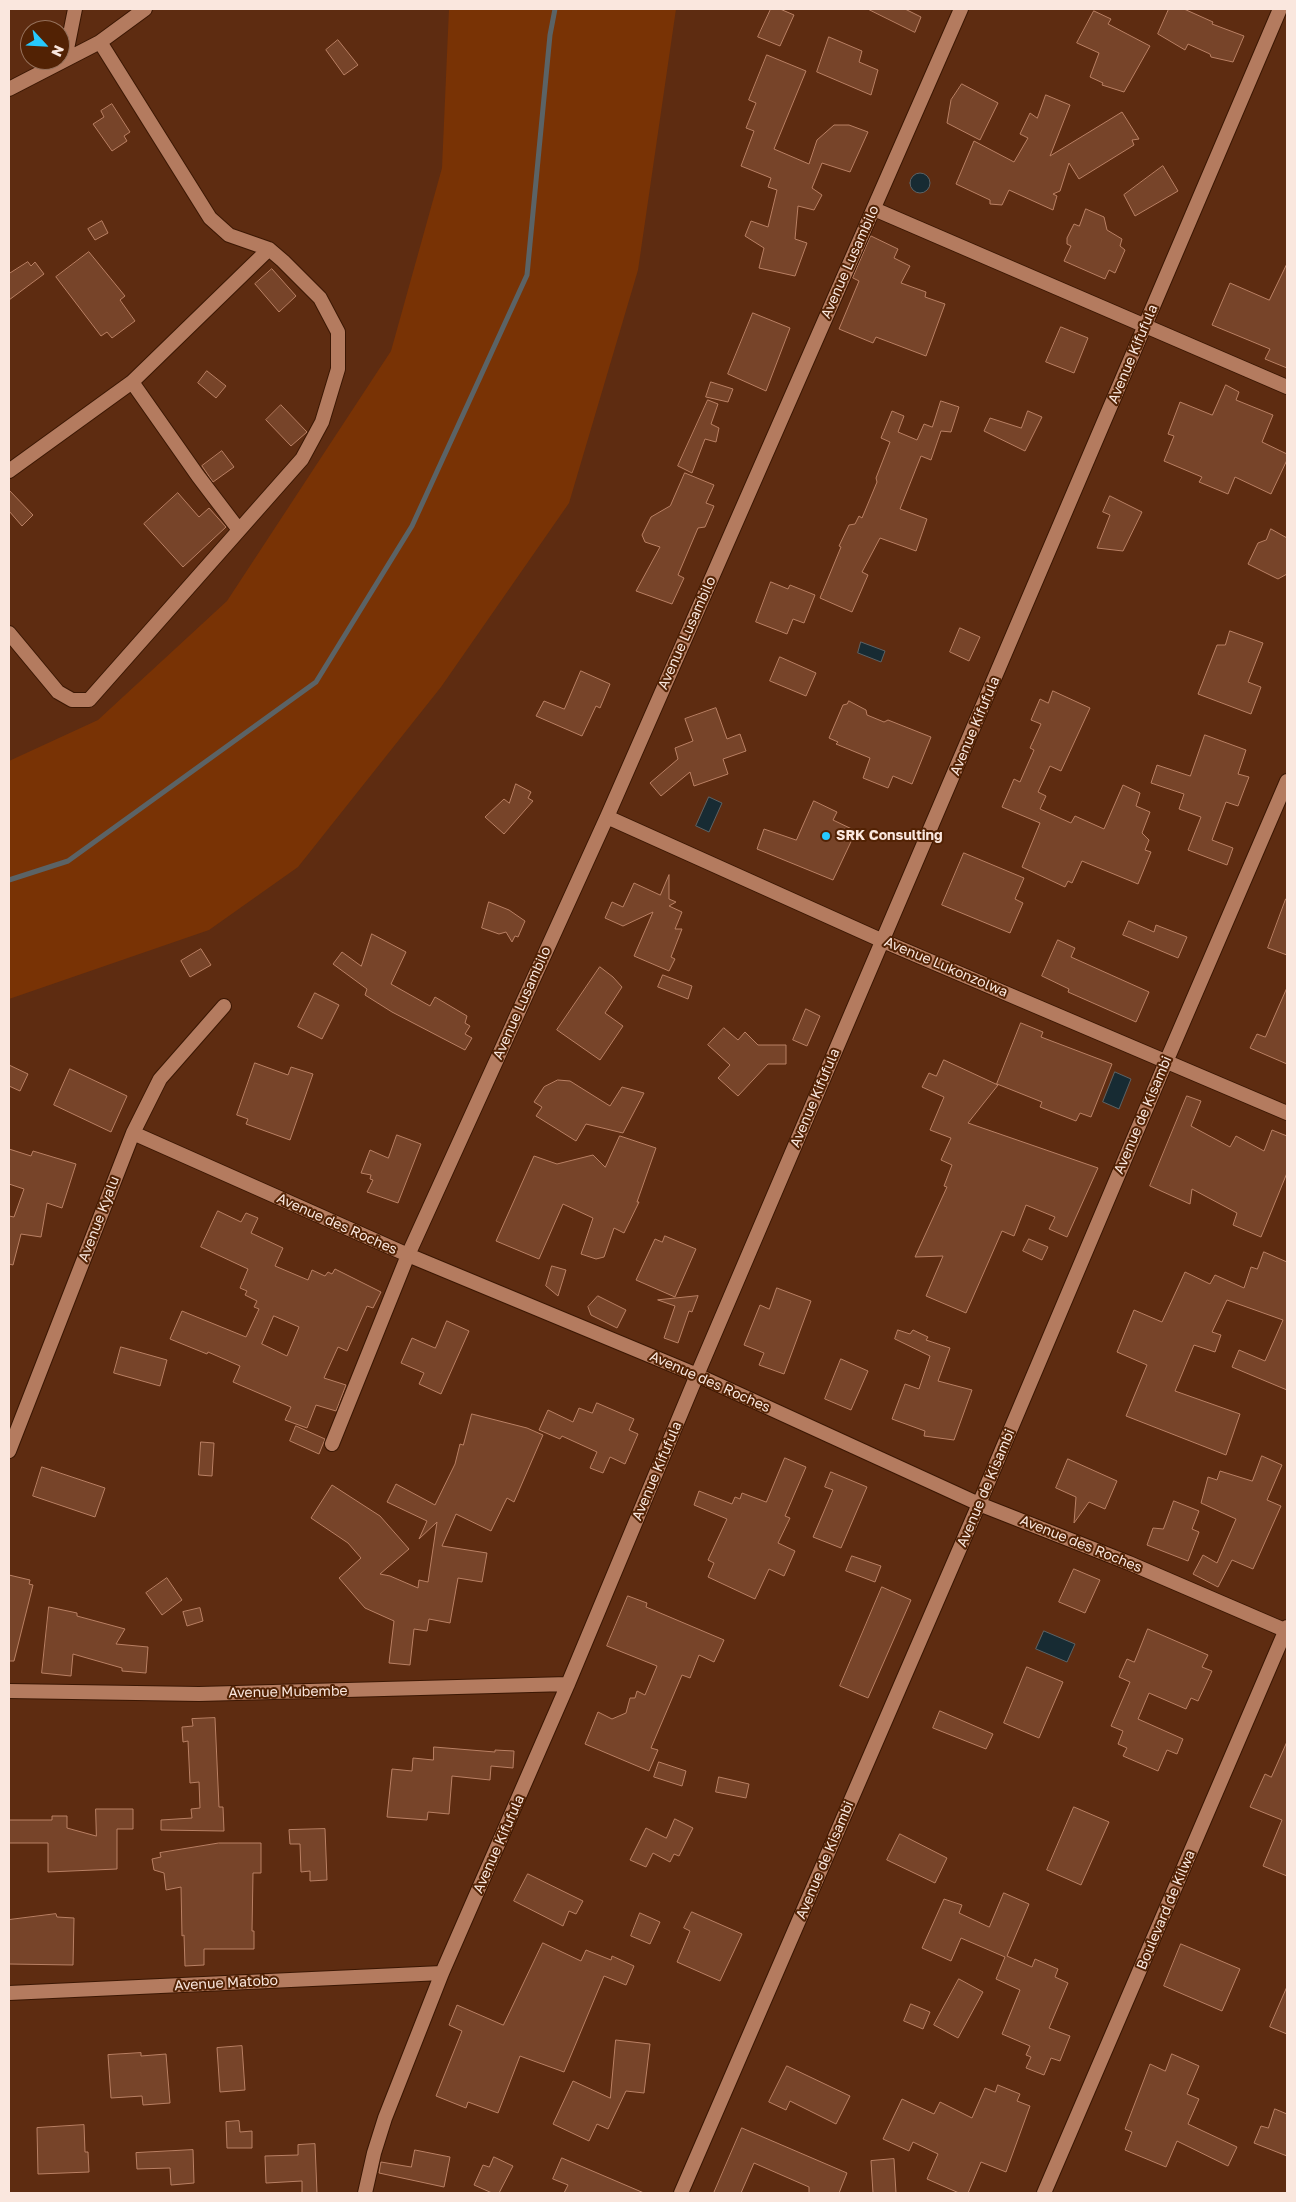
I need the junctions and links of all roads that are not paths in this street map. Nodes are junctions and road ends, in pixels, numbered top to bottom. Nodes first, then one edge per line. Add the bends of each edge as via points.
1 (75, 9) edge
2 (146, 9) edge
3 (961, 9) edge
4 (1280, 9) edge
5 (70, 34) edge
6 (100, 42) junction
7 (70, 57) edge
8 (44, 70) edge
9 (9, 89) edge
10 (874, 209) junction
11 (269, 249) junction
12 (1145, 326) junction
13 (132, 382) junction
14 (1287, 388) edge
15 (9, 471) edge
16 (239, 530) junction
17 (9, 633) edge
18 (1287, 781) edge
19 (607, 817) junction
20 (883, 941) junction
21 (224, 1006) dead end
22 (1166, 1062) junction
23 (1287, 1113) edge
24 (133, 1133) junction
25 (408, 1255) junction
26 (697, 1374) junction
27 (332, 1444) dead end
28 (9, 1452) edge
29 (979, 1504) junction
30 (1287, 1629) edge
31 (568, 1684) junction
32 (9, 1690) edge
33 (442, 1973) junction
34 (9, 1993) edge
35 (366, 2193) edge
36 (681, 2193) edge
37 (1044, 2193) edge

1 - 5 street
2 - 6 street
3 - 10 street, Avenue Lusambilo
4 - 12 street, Avenue Kifufula
6 - 7 street
6 - 11 street via 210,218 229,235
8 - 9 street
10 - 12 street
10 - 19 street, Avenue Lusambilo
11 - 13 street
11 - 16 street via 320,298 338,332 338,369 322,422 302,459
12 - 14 street
12 - 20 street, Avenue Kifufula
13 - 15 street
13 - 16 street
16 - 17 street via 89,700 72,700 58,692
18 - 22 street, Avenue de Kisambi
19 - 20 street, Avenue Lukonzolwa
19 - 25 street, Avenue Lusambilo
20 - 22 street, Avenue Lukonzolwa
20 - 26 street, Avenue Kifufula
21 - 24 street, Avenue Kyalu via 160,1079
22 - 23 street, Avenue Lukonzolwa
22 - 29 street, Avenue de Kisambi
24 - 25 street, Avenue des Roches
24 - 28 street, Avenue Kyalu
25 - 26 street, Avenue des Roches
25 - 27 street, Avenue Lusambilo
26 - 29 street, Avenue des Roches
26 - 31 street, Avenue Kifufula
29 - 30 street, Avenue des Roches
29 - 36 street, Avenue de Kisambi
30 - 37 street, Boulevard de Kilwa
31 - 32 street, Avenue Mubembe via 199,1694
31 - 33 street, Avenue Kifufula
33 - 34 street, Avenue Matobo
33 - 35 street, Avenue Kifufula via 384,2118

